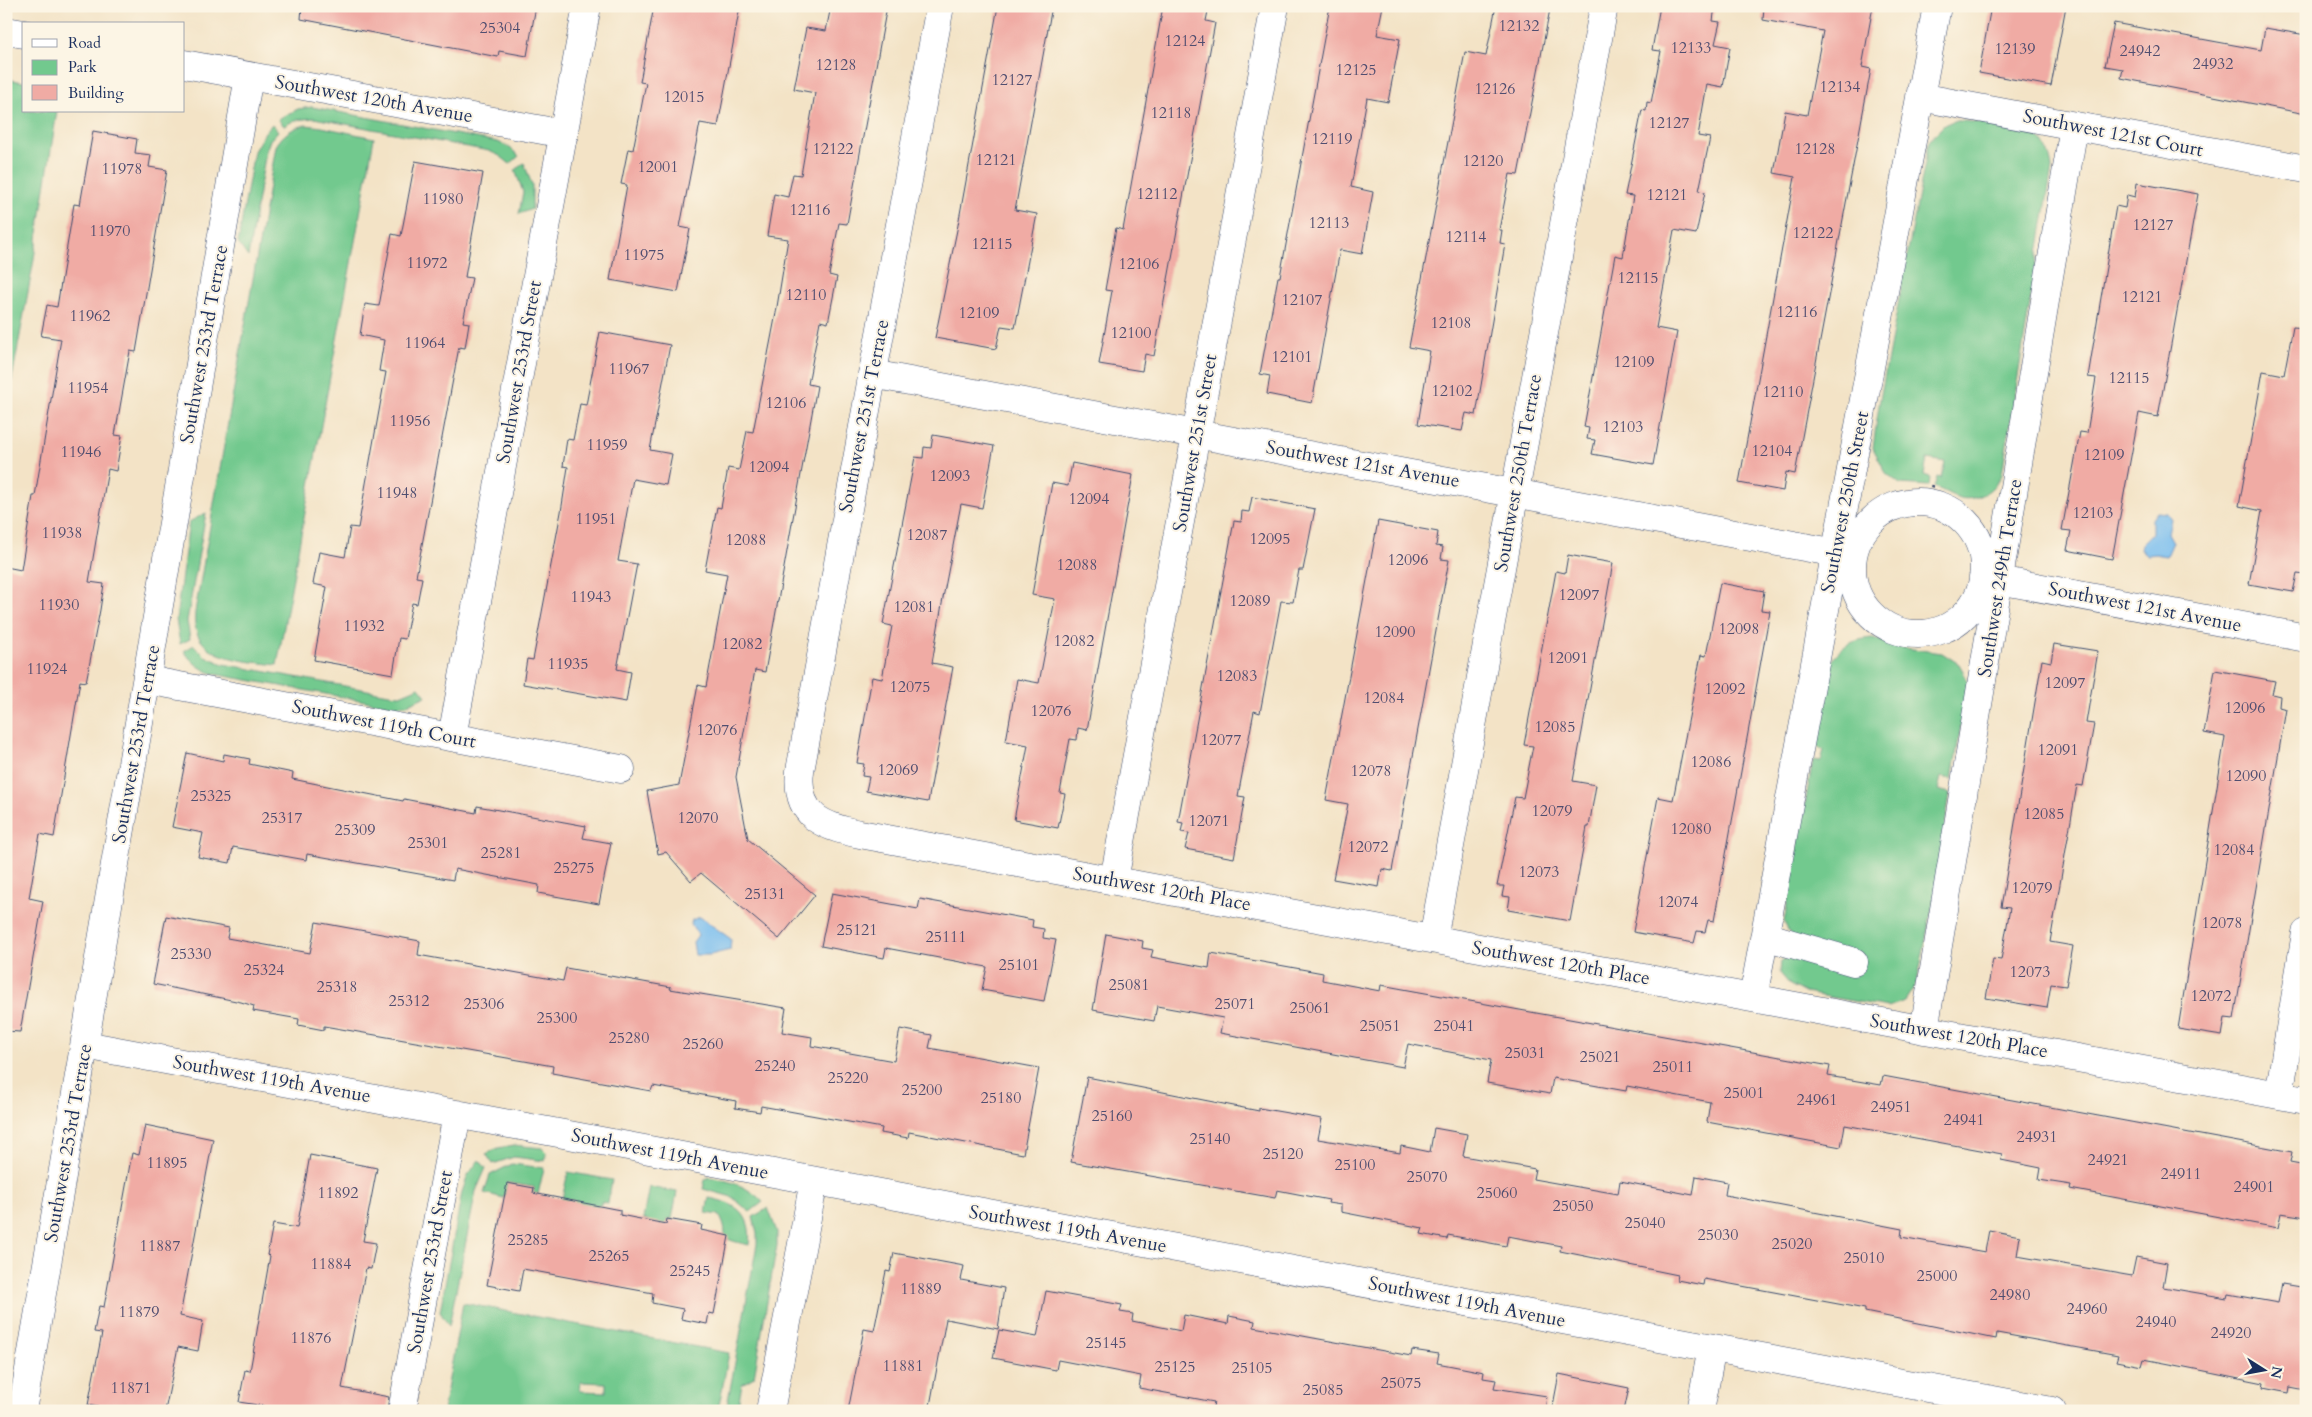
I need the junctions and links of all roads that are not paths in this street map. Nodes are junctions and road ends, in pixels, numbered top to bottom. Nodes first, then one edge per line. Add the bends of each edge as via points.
1 (587, 6) edge
2 (940, 6) edge
3 (1275, 6) edge
4 (1604, 6) edge
5 (1937, 6) edge
6 (6, 31) edge
7 (22, 34) edge
8 (185, 64) edge
9 (249, 76) junction
10 (1920, 97) junction
11 (2074, 126) junction
12 (564, 134) junction
13 (2306, 169) edge
14 (872, 374) junction
15 (1196, 434) junction
16 (1515, 492) junction
17 (1844, 554) junction
18 (1991, 578) junction
19 (2306, 638) edge
20 (147, 680) junction
21 (452, 737) junction
22 (621, 769) dead end
23 (817, 821) joint
24 (1114, 880) junction
25 (2306, 932) edge
26 (1765, 936) junction
27 (1433, 939) junction
28 (1854, 962) dead end
29 (1753, 998) junction
30 (1924, 1030) junction
31 (84, 1045) junction
32 (2279, 1095) junction
33 (2306, 1100) edge
34 (457, 1114) junction
35 (814, 1181) junction
36 (1712, 1348) junction
37 (22, 1411) edge
38 (402, 1411) edge
39 (770, 1411) edge
40 (1700, 1411) edge
41 (2052, 1411) edge

1 - 12 street, Southwest 253rd Street
2 - 14 street, Southwest 251st Terrace
3 - 15 street, Southwest 251st Street
4 - 16 street, Southwest 250th Terrace
5 - 10 street, Southwest 250th Street
6 - 7 street
8 - 9 street, Southwest 120th Avenue
9 - 12 street, Southwest 120th Avenue
9 - 20 street, Southwest 253rd Terrace
10 - 11 street, Southwest 121st Court
10 - 17 street, Southwest 250th Street
11 - 13 street, Southwest 121st Court
11 - 18 street, Southwest 249th Terrace
12 - 21 street, Southwest 253rd Street
14 - 15 street, Southwest 121st Avenue
14 - 23 street, Southwest 251st Terrace via 800,772 802,799
15 - 16 street, Southwest 121st Avenue
15 - 24 street, Southwest 251st Street
16 - 17 street, Southwest 121st Avenue
16 - 27 street, Southwest 250th Terrace
17 - 18 street via 1872,521 1888,509 1930,494 1971,528
17 - 18 street via 1866,609 1888,627 1900,632 1928,634 1954,623 1974,604
17 - 26 street, Southwest 250th Street
18 - 19 street, Southwest 121st Avenue
18 - 30 street, Southwest 249th Terrace
20 - 21 street, Southwest 119th Court
20 - 31 street, Southwest 253rd Terrace
21 - 22 street, Southwest 119th Court
23 - 24 street, Southwest 120th Place via 837,830
24 - 27 street, Southwest 120th Place
25 - 32 street
26 - 28 street
26 - 29 street, Southwest 250th Street
27 - 29 street, Southwest 120th Place
29 - 30 street, Southwest 120th Place
30 - 32 street, Southwest 120th Place
31 - 34 street, Southwest 119th Avenue
31 - 37 street, Southwest 253rd Terrace
32 - 33 street, Southwest 120th Place
34 - 35 street, Southwest 119th Avenue
34 - 38 street, Southwest 253rd Street
35 - 36 street, Southwest 119th Avenue
35 - 39 street
36 - 40 street
36 - 41 street, Southwest 119th Avenue

